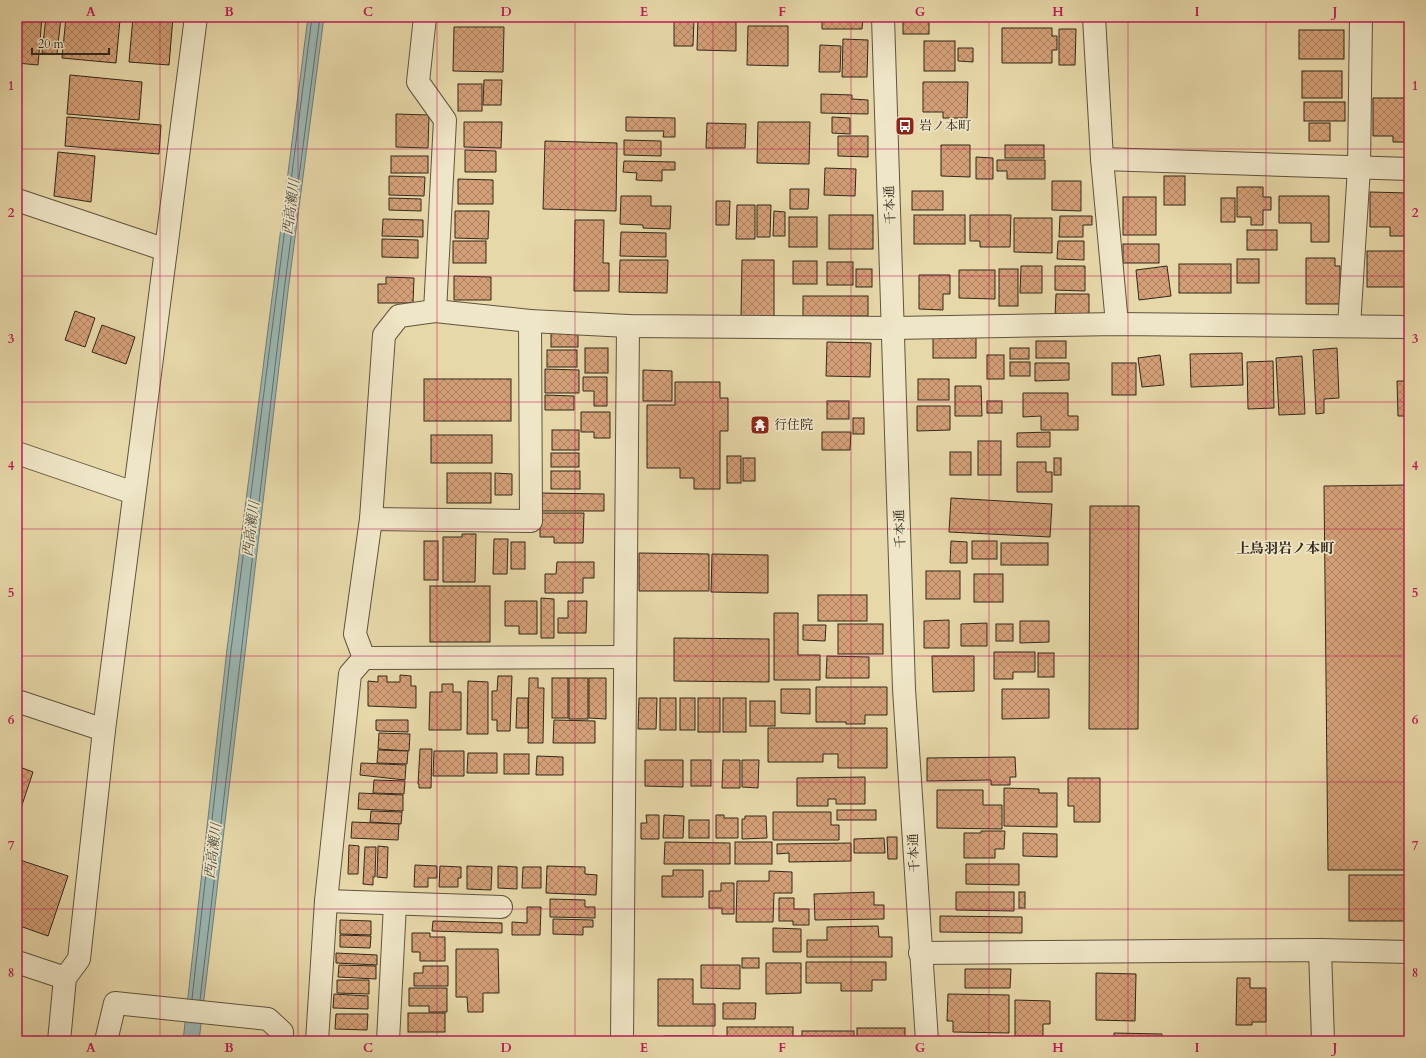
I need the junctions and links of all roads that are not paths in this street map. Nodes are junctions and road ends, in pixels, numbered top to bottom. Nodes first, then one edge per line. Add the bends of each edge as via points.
1 (196, 17) edge
2 (425, 17) edge
3 (883, 17) edge
4 (1094, 17) edge
5 (1361, 17) edge
6 (1102, 159) junction
7 (1359, 168) junction
8 (1409, 169) edge
9 (17, 200) edge
10 (166, 250) junction
11 (435, 312) junction
12 (530, 321) junction
13 (1117, 324) junction
14 (628, 326) junction
15 (1349, 326) junction
16 (1409, 327) edge
17 (894, 328) junction
18 (17, 454) edge
19 (134, 493) junction
20 (370, 519) junction
21 (624, 657) junction
22 (364, 658) junction
23 (17, 701) edge
24 (104, 730) junction
25 (326, 901) junction
26 (395, 904) junction
27 (501, 907) dead end
28 (1320, 950) junction
29 (1409, 952) edge
30 (920, 953) junction
31 (17, 962) edge
32 (65, 978) junction
33 (59, 1041) edge
34 (106, 1041) edge
35 (282, 1041) edge
36 (317, 1041) edge
37 (388, 1041) edge
38 (622, 1041) edge
39 (927, 1041) edge
40 (1323, 1041) edge

1 - 10 street
2 - 11 street via 418,82 445,120
3 - 17 street, 千本通
4 - 6 street
5 - 7 street
6 - 7 street
6 - 13 street
7 - 8 street
7 - 15 street
9 - 10 street
10 - 19 street
11 - 12 street
11 - 20 street via 399,316 384,335
12 - 14 street
12 - 20 street via 531,521
13 - 15 street
13 - 17 street
14 - 17 street
14 - 21 street
15 - 16 street
17 - 30 street, 千本通 via 904,689
18 - 19 street
19 - 24 street
20 - 22 street via 355,634
21 - 22 street
21 - 38 street
22 - 25 street via 350,674
23 - 24 street
24 - 32 street via 79,959
25 - 26 street
25 - 36 street
26 - 27 street
26 - 37 street
28 - 29 street
28 - 30 street
28 - 40 street
30 - 39 street, 千本通
31 - 32 street
32 - 33 street
34 - 35 street via 115,1003 268,1020 282,1032

